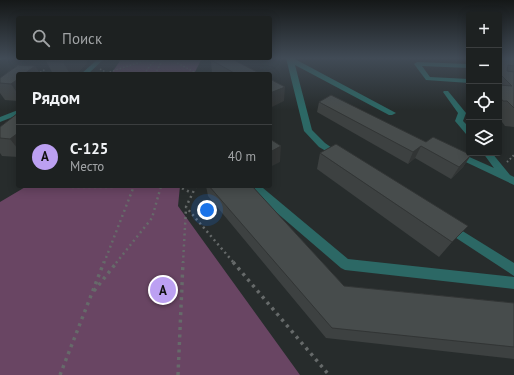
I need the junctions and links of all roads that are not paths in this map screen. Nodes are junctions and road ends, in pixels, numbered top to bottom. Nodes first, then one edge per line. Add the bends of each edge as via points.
1 (293, 76) edge
2 (320, 76) edge
3 (426, 76) edge
4 (466, 81) edge
5 (446, 92) dead end
6 (16, 113) edge
7 (392, 113) dead end
8 (0, 120) edge
9 (466, 129) edge
10 (445, 149) edge
11 (490, 156) edge
12 (348, 162) edge
13 (511, 180) edge
14 (259, 191) edge
15 (441, 222) edge
16 (514, 270) edge
17 (514, 283) edge

1 - 12 street via 308,131 322,145
2 - 7 street
3 - 4 street via 428,78
5 - 9 street via 462,113 459,121
6 - 8 street
10 - 13 street
11 - 13 street
14 - 17 street via 346,264
15 - 16 street

